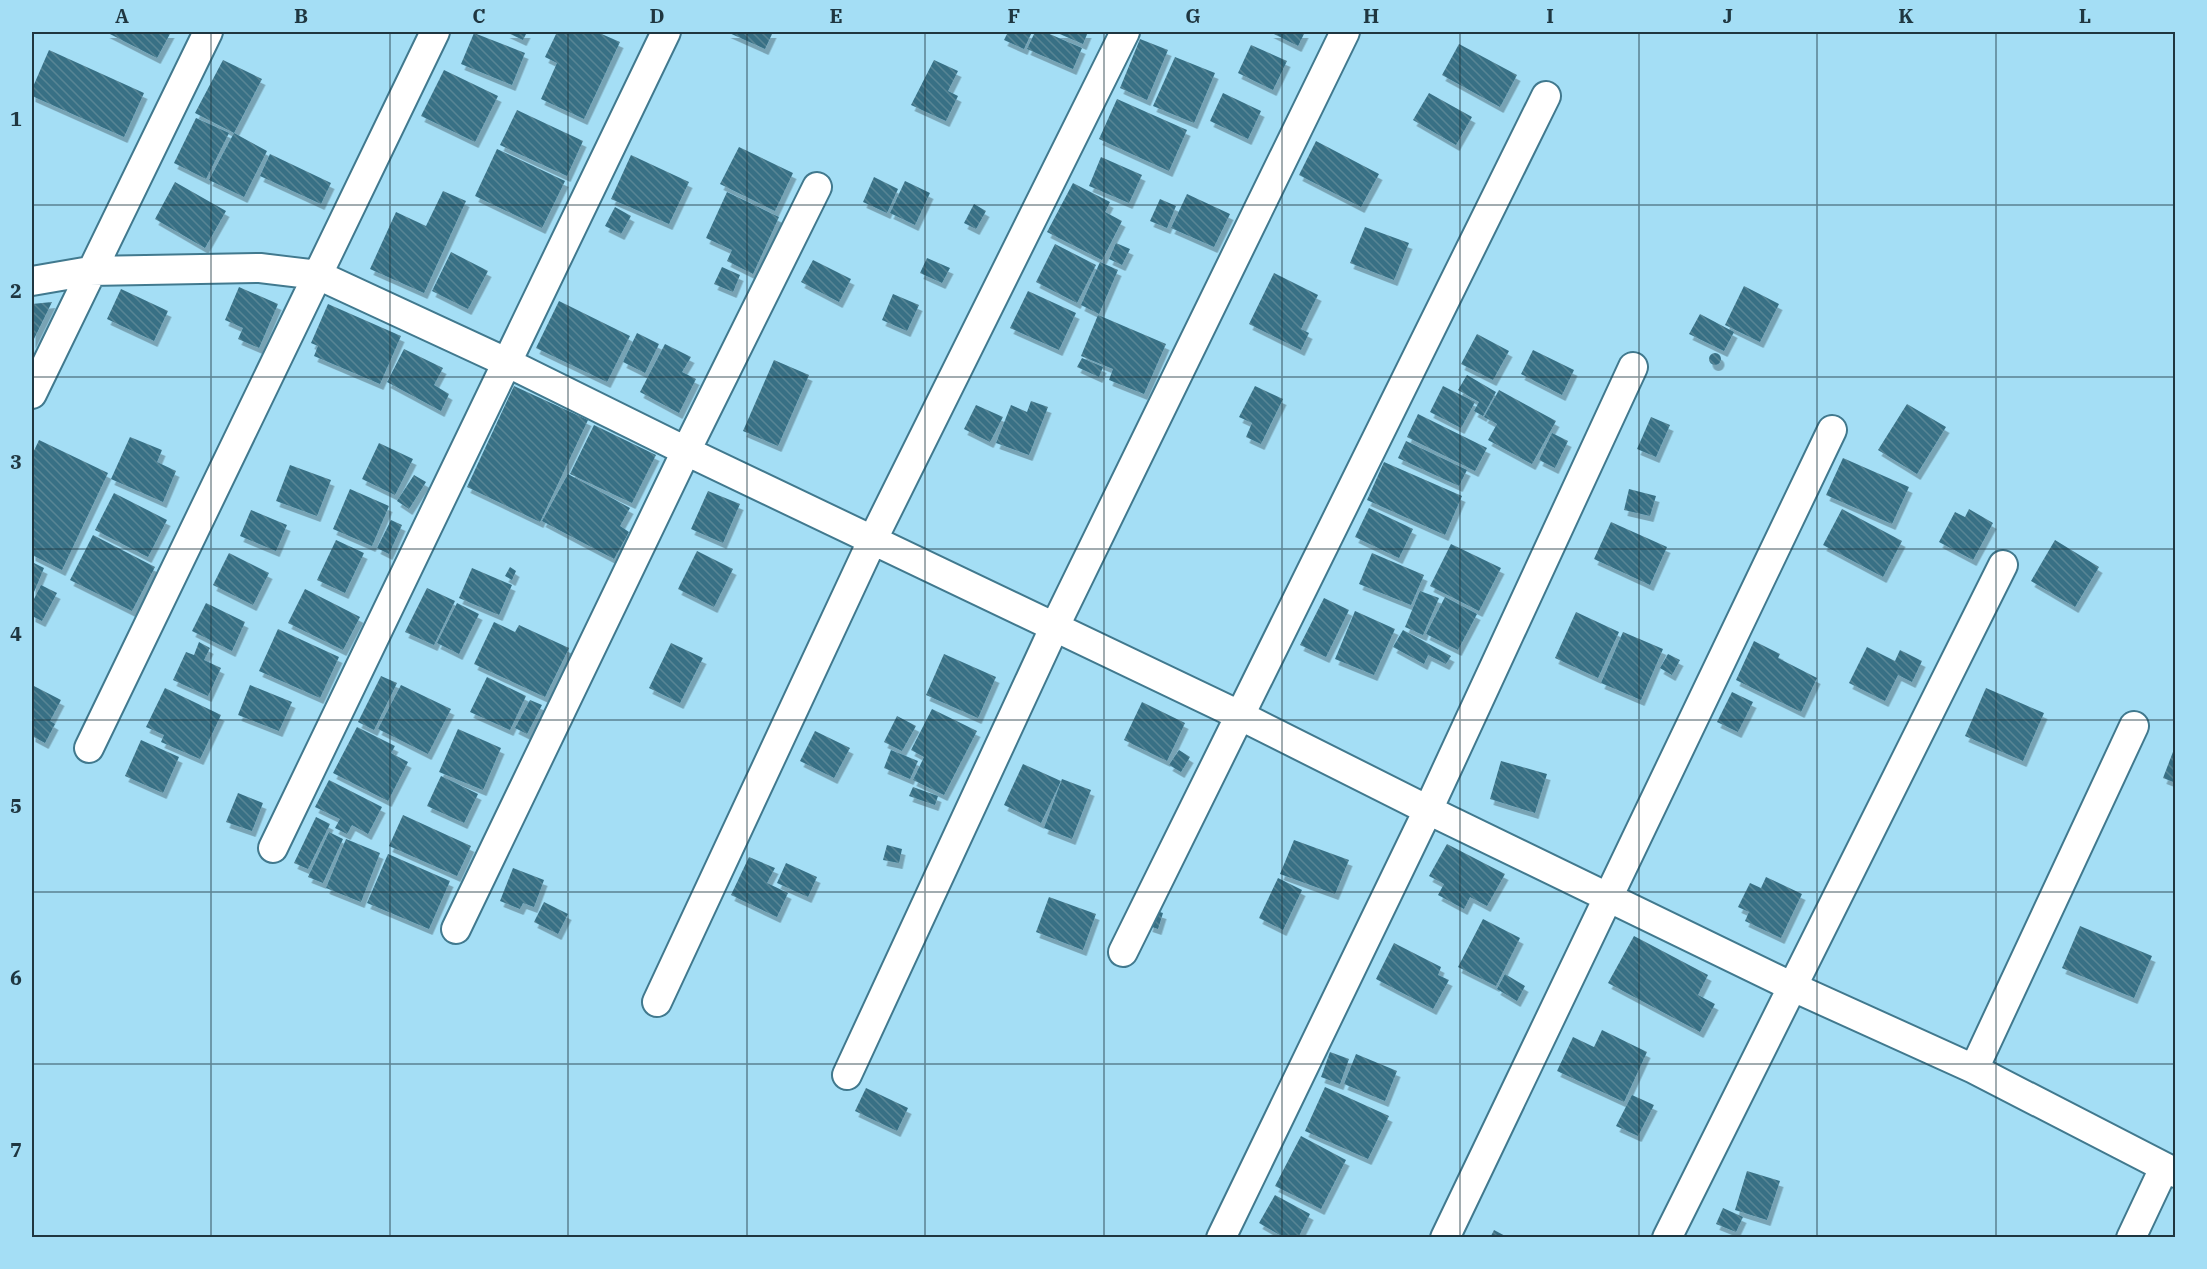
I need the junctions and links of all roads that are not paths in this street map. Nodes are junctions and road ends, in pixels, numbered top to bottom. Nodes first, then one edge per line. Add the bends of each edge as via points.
1 (208, 32) edge
2 (435, 32) edge
3 (666, 32) edge
4 (1125, 32) edge
5 (1346, 32) edge
6 (1546, 96) dead end
7 (817, 188) dead end
8 (90, 271) junction
9 (318, 275) junction
10 (32, 281) edge
11 (507, 363) junction
12 (1633, 367) dead end
13 (32, 394) edge
14 (1832, 430) dead end
15 (686, 451) junction
16 (873, 539) junction
17 (2003, 565) dead end
18 (1055, 626) junction
19 (1239, 715) junction
20 (2134, 726) dead end
21 (89, 748) dead end
22 (1428, 810) junction
23 (273, 848) dead end
24 (1608, 897) junction
25 (456, 929) dead end
26 (1123, 952) dead end
27 (1793, 987) junction
28 (657, 1002) dead end
29 (1974, 1069) junction
30 (847, 1075) dead end
31 (2170, 1170) edge
32 (1221, 1238) edge
33 (1445, 1238) edge
34 (1668, 1238) edge
35 (2131, 1238) edge

1 - 8 street
2 - 9 street
3 - 11 street
4 - 16 street
5 - 18 street
6 - 19 street
7 - 15 street
8 - 9 street via 261,267
8 - 10 street
8 - 13 street
9 - 11 street
9 - 21 street
11 - 15 street
11 - 23 street
12 - 22 street
14 - 24 street
15 - 16 street
15 - 25 street
16 - 18 street
16 - 28 street
17 - 27 street
18 - 19 street
18 - 30 street
19 - 22 street
19 - 26 street
20 - 29 street
22 - 24 street
22 - 32 street
24 - 27 street
24 - 33 street
27 - 29 street
27 - 34 street
29 - 31 street
31 - 35 street

